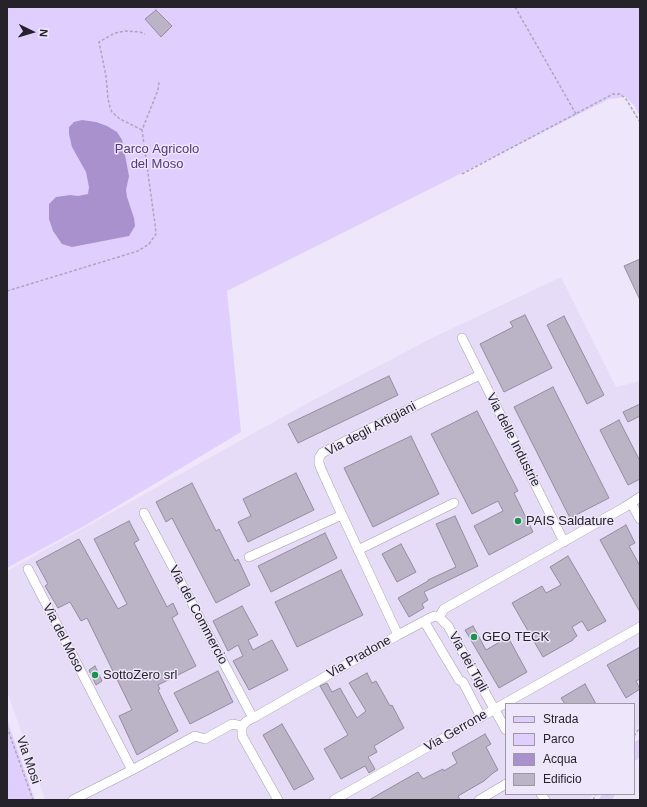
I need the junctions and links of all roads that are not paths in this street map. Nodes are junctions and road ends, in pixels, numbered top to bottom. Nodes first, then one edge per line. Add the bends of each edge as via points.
1 (462, 338) dead end
2 (480, 375) junction
3 (640, 497) edge
4 (454, 503) dead end
5 (631, 503) junction
6 (144, 513) dead end
7 (342, 515) junction
8 (640, 519) edge
9 (564, 542) junction
10 (358, 550) junction
11 (249, 558) dead end
12 (28, 569) dead end
13 (439, 617) junction
14 (424, 621) junction
15 (640, 627) edge
16 (398, 635) junction
17 (476, 676) junction
18 (464, 682) junction
19 (505, 703) edge
20 (506, 703) edge
21 (495, 709) junction
22 (481, 716) junction
23 (253, 718) junction
24 (242, 726) junction
25 (505, 728) edge
26 (132, 770) junction
27 (505, 785) edge
28 (73, 800) edge
29 (278, 800) edge
30 (334, 800) edge
31 (479, 800) edge

1 - 2 street, Via delle Industrie
2 - 7 street, Via degli Artigiani via 322,453 319,463
2 - 9 street, Via delle Industrie
3 - 5 street, Via Pradone
4 - 10 street
5 - 8 street
5 - 9 street, Via Pradone
6 - 23 street, Via del Commercio
7 - 10 street, Via degli Artigiani
7 - 11 street
9 - 13 street, Via Pradone via 444,609
10 - 16 street, Via degli Artigiani
12 - 26 street, Via del Moso
13 - 14 street, Via Pradone via 434,616
13 - 17 street, Via dei Tigli via 448,626
14 - 16 street, Via Pradone
14 - 18 street via 459,680
15 - 20 street, Via Gerrone
16 - 23 street, Via Pradone
17 - 18 street
17 - 21 street, Via dei Tigli
18 - 22 street
19 - 21 street, Via Gerrone
21 - 22 street, Via Gerrone
21 - 25 street, Via dei Tigli
22 - 30 street, Via Gerrone
23 - 24 street, Via Pradone
24 - 26 street, Via Pradone via 232,724 205,739 195,736
24 - 29 street via 242,736
26 - 28 street, Via Pradone
27 - 31 street

